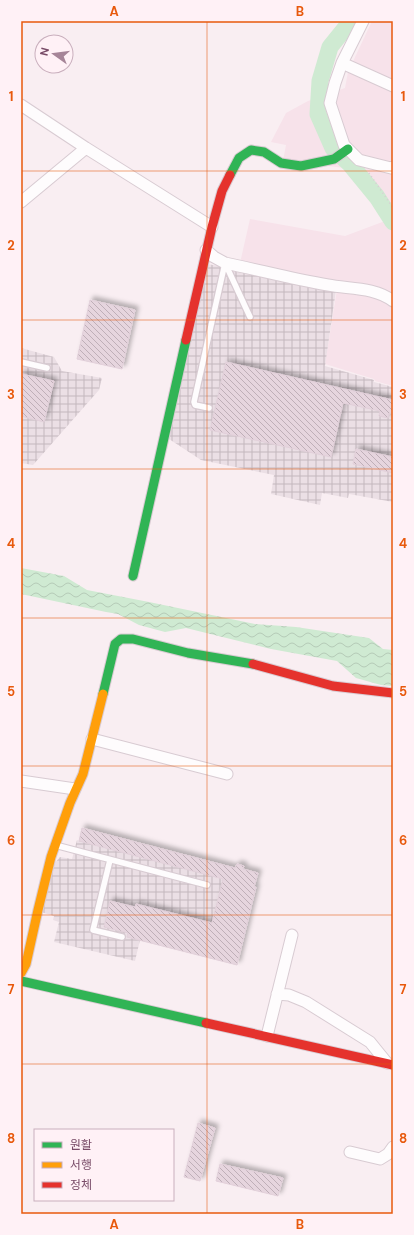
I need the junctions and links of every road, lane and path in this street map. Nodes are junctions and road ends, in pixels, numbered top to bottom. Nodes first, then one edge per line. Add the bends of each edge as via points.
1 (363, 21) edge
2 (342, 63) junction
3 (393, 86) edge
4 (21, 105) edge
5 (86, 148) junction
6 (346, 150) junction
7 (359, 160) junction
8 (393, 167) edge
9 (21, 202) edge
10 (393, 208) edge
11 (212, 227) junction
12 (206, 250) junction
13 (225, 263) junction
14 (393, 301) edge
15 (250, 317) dead end
16 (21, 362) edge
17 (47, 368) dead end
18 (209, 408) dead end
19 (134, 576) dead end
20 (393, 693) edge
21 (92, 739) junction
22 (227, 774) dead end
23 (21, 780) edge
24 (75, 789) junction
25 (55, 845) junction
26 (110, 860) junction
27 (207, 885) dead end
28 (292, 935) dead end
29 (122, 937) dead end
30 (21, 973) edge
31 (21, 981) edge
32 (277, 994) junction
33 (267, 1036) junction
34 (390, 1064) edge
35 (393, 1147) edge
36 (350, 1152) dead end

1 - 2 street
2 - 3 street
2 - 6 street via 330,103
4 - 5 street
5 - 9 street
5 - 11 street
6 - 7 street
6 - 11 street via 334,159 301,166 281,163 264,152 251,150 239,158 222,191
7 - 8 street
7 - 10 path
11 - 12 street
12 - 13 street
12 - 19 street
13 - 14 street via 328,286 375,292
13 - 15 lane
13 - 18 lane via 194,402 195,405
16 - 17 lane
20 - 21 street via 333,686 263,666 188,653 133,639 121,639 115,644
21 - 22 street
21 - 24 street via 84,774
23 - 24 street
24 - 25 street
25 - 26 lane
25 - 30 street via 40,897 26,964
26 - 27 lane
26 - 29 lane via 93,930
28 - 32 street
31 - 33 street
32 - 33 street
32 - 34 street via 289,995 306,1002 370,1042
33 - 34 street
35 - 36 street via 380,1159

